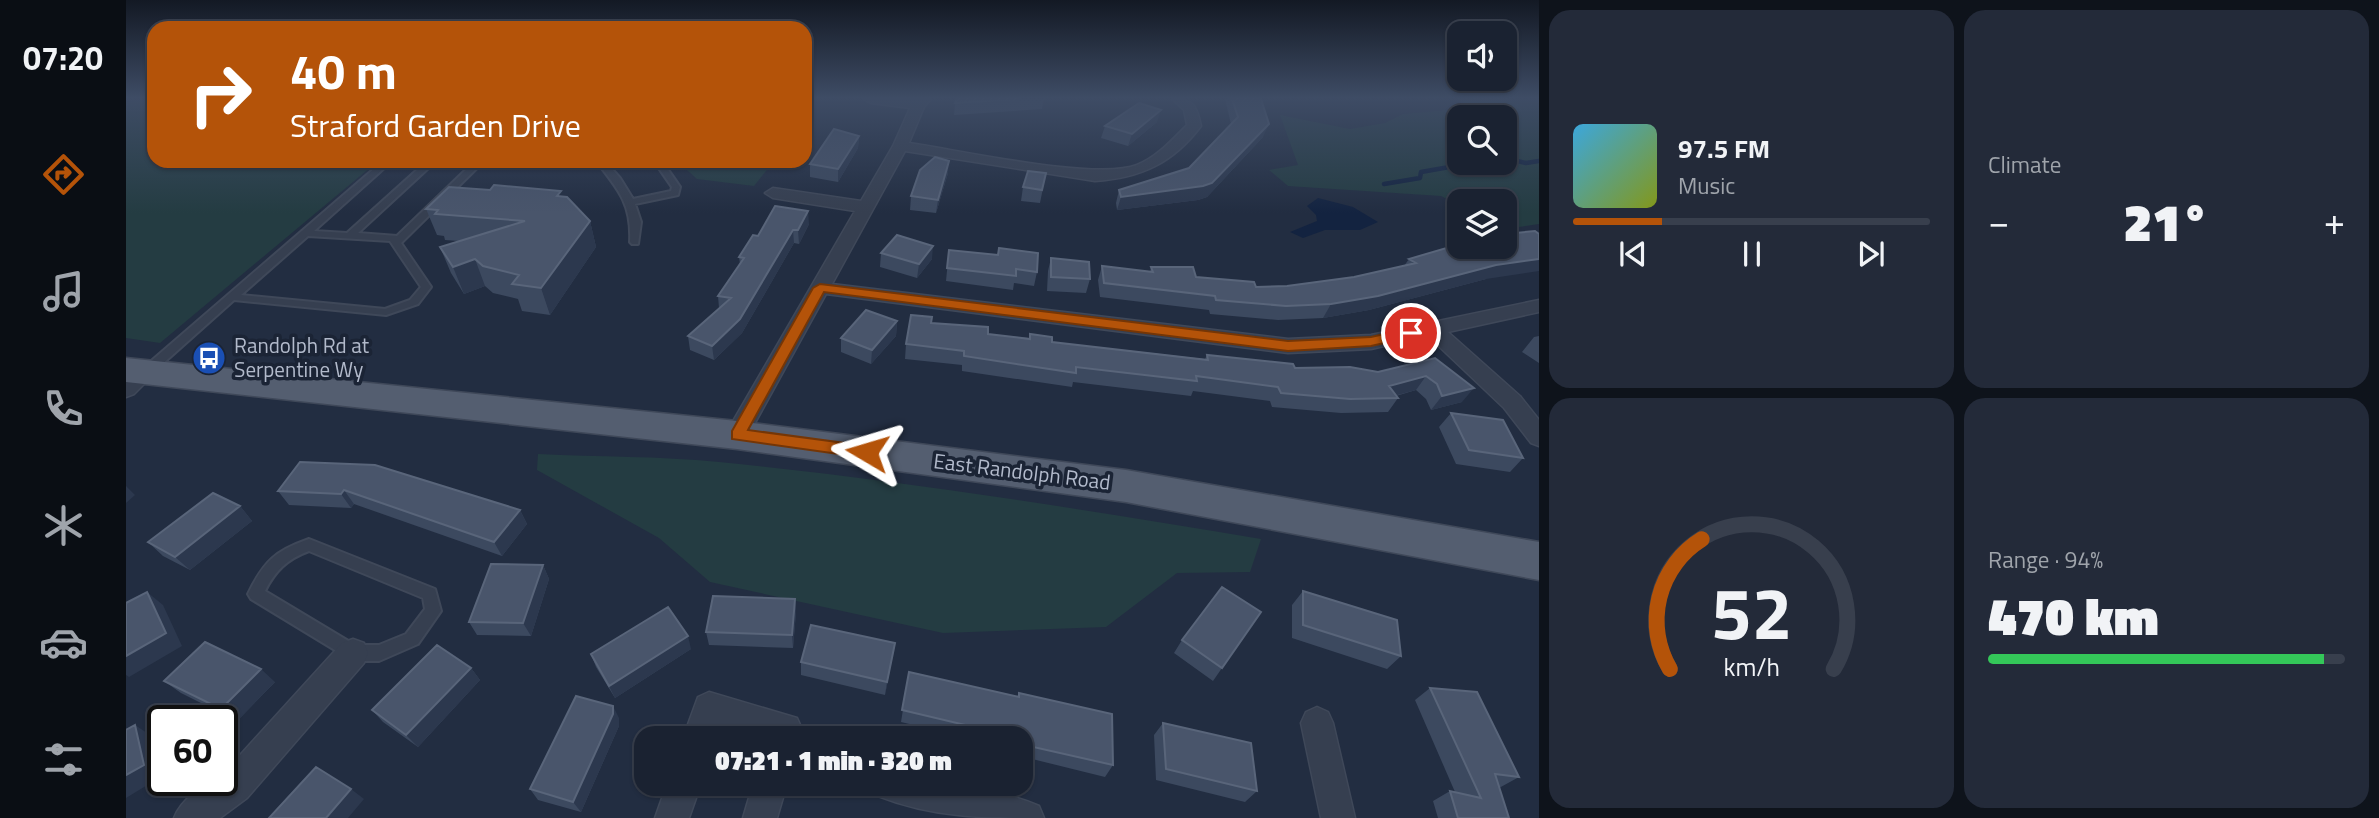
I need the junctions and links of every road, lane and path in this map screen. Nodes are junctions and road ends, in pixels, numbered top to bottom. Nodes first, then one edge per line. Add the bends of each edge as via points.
1 (904, 137) edge
2 (1184, 137) edge
3 (900, 146) junction
4 (379, 168) edge
5 (424, 168) edge
6 (470, 168) edge
7 (606, 168) edge
8 (662, 168) edge
9 (774, 193) dead end
10 (630, 202) junction
11 (865, 207) junction
12 (304, 233) junction
13 (350, 235) junction
14 (396, 242) junction
15 (635, 242) dead end
16 (820, 288) junction
17 (231, 297) junction
18 (1539, 306) edge
19 (1431, 328) junction
20 (132, 377) edge
21 (737, 435) junction
22 (1539, 437) edge
23 (1539, 561) edge
24 (353, 653) junction
25 (1317, 723) dead end
26 (703, 726) edge
27 (761, 726) edge
28 (680, 796) edge
29 (766, 796) edge
30 (938, 796) edge
31 (191, 818) edge
32 (672, 818) edge
33 (760, 818) edge
34 (1027, 818) edge
35 (1338, 818) edge

1 - 3 street
2 - 3 street via 1163,160 1126,176 1095,176
3 - 11 street
4 - 12 lane
5 - 13 lane
6 - 14 lane
7 - 10 lane
8 - 10 lane via 676,187 675,193
9 - 11 street
10 - 15 lane
11 - 16 street
12 - 13 lane
12 - 17 lane
13 - 14 lane via 393,238
14 - 17 lane via 426,287 414,302 386,312
16 - 19 street via 1288,346 1371,342
16 - 21 street
17 - 20 lane
18 - 19 street
19 - 22 street via 1512,402
20 - 21 main road, East Randolph Road
21 - 23 main road, East Randolph Road via 1126,486
24 - 24 lane via 379,653 412,639 433,611 430,594 309,545 282,554 268,569 256,594
24 - 31 street via 235,786
25 - 35 street
26 - 27 street via 709,708
28 - 32 street
29 - 33 street
30 - 34 street

